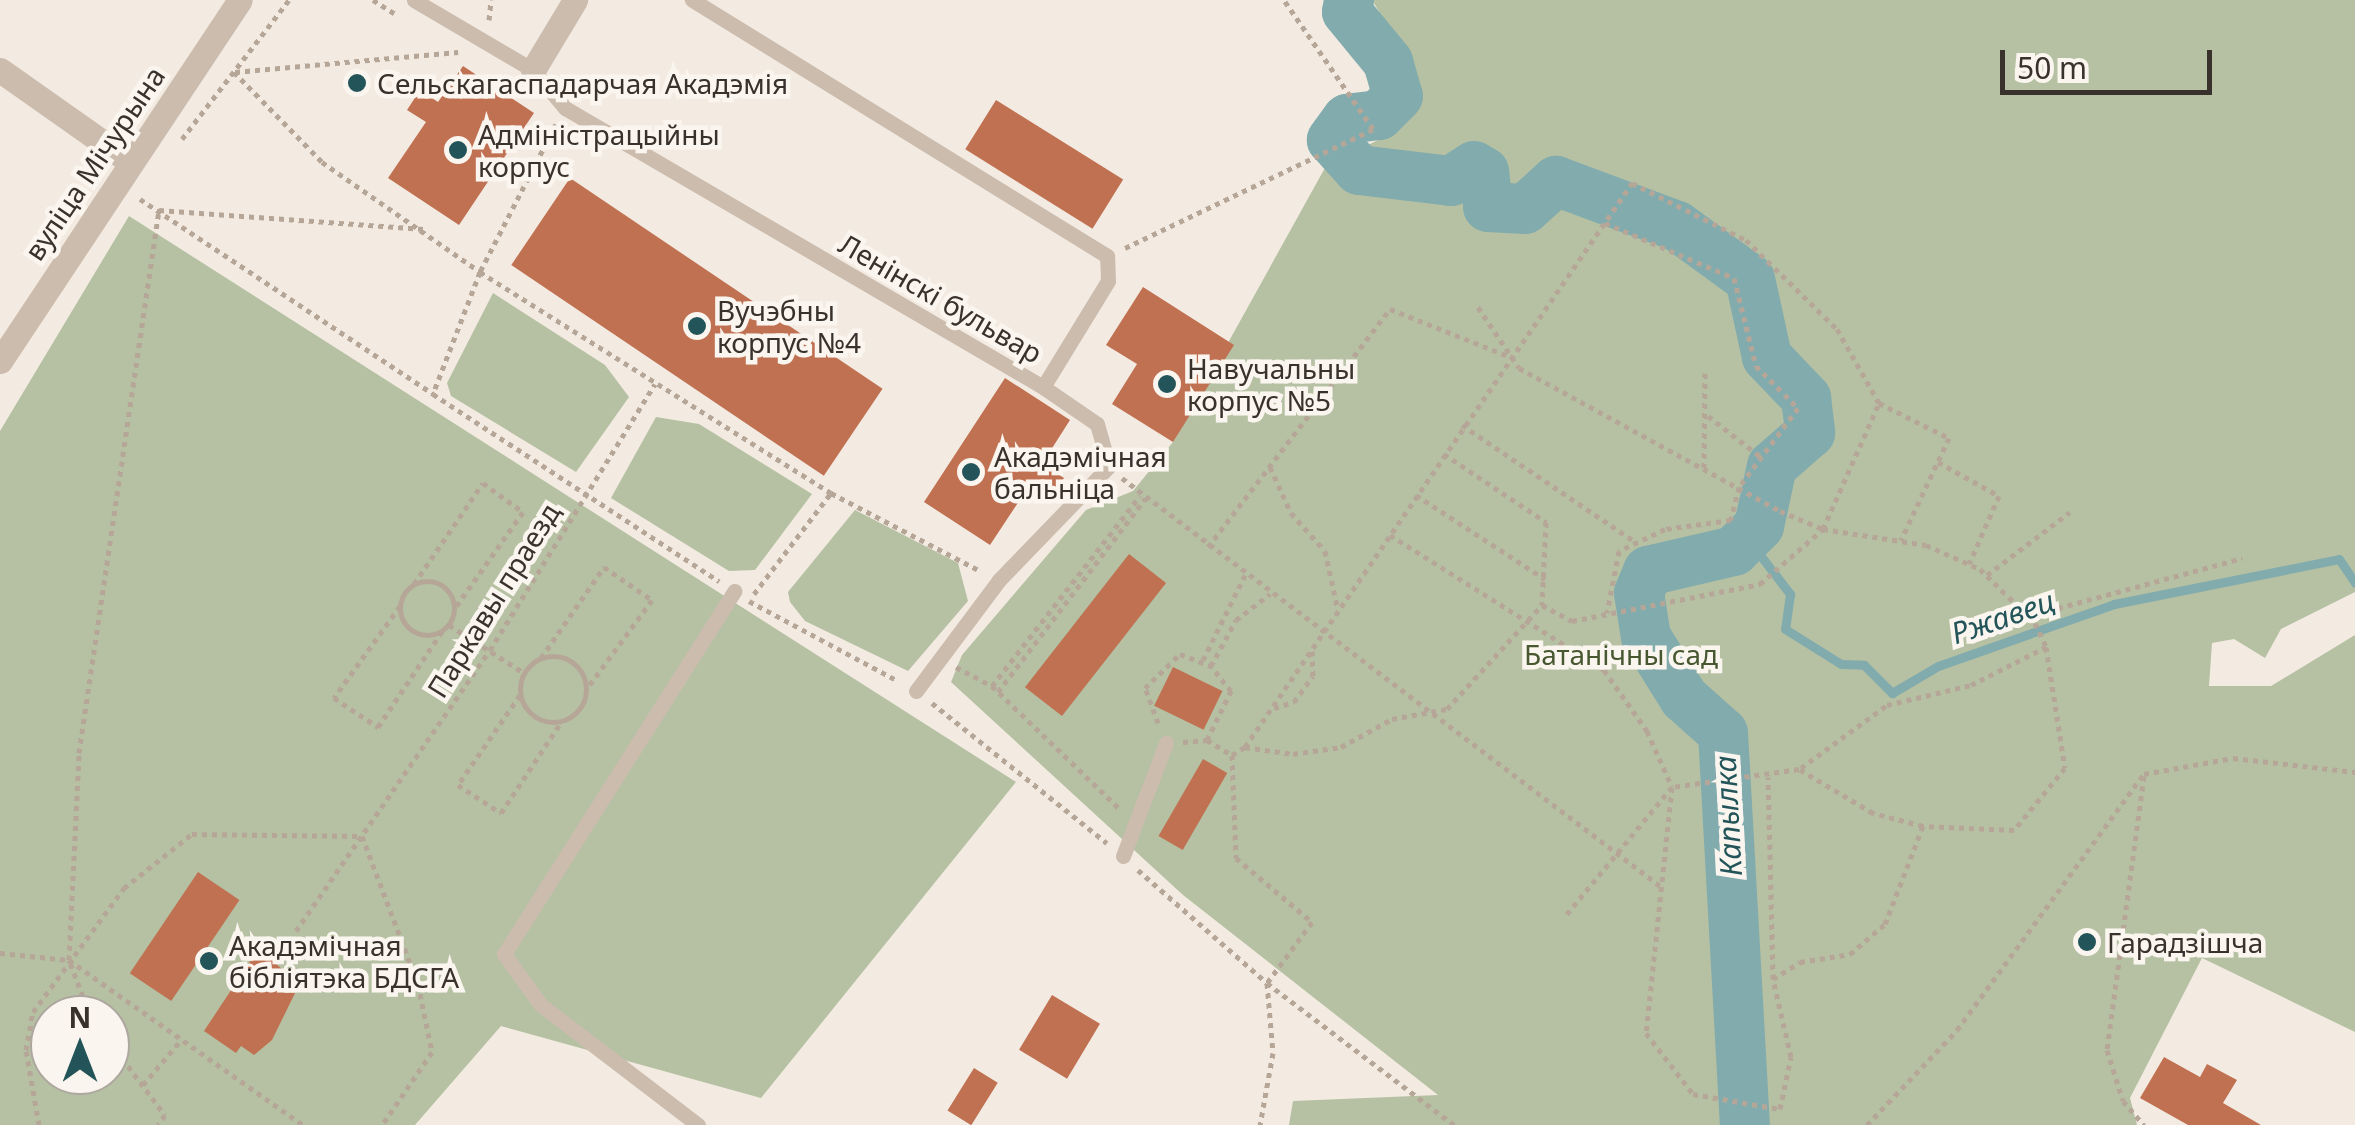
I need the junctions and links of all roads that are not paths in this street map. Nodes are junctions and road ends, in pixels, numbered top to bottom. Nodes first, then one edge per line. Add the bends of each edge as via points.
1 (240, 0) edge
2 (414, 0) edge
3 (575, 0) edge
4 (692, 0) edge
5 (0, 70) edge
6 (532, 70) junction
7 (129, 160) junction
8 (0, 361) edge
9 (1043, 387) junction
10 (734, 591) road end
11 (916, 690) road end
12 (1166, 743) road end
13 (1123, 856) road end
14 (698, 1125) edge

1 - 7 street, вуліца Мічурына
2 - 6 lane, Ленінскі бульвар
3 - 6 street
4 - 9 lane, Ленінскі бульвар via 1107,256 1108,281
5 - 7 street
6 - 9 lane, Ленінскі бульвар via 564,108
7 - 8 street, вуліца Мічурына
9 - 11 lane via 1097,424 1109,466 999,580
10 - 14 lane via 504,954 540,1004
12 - 13 lane

